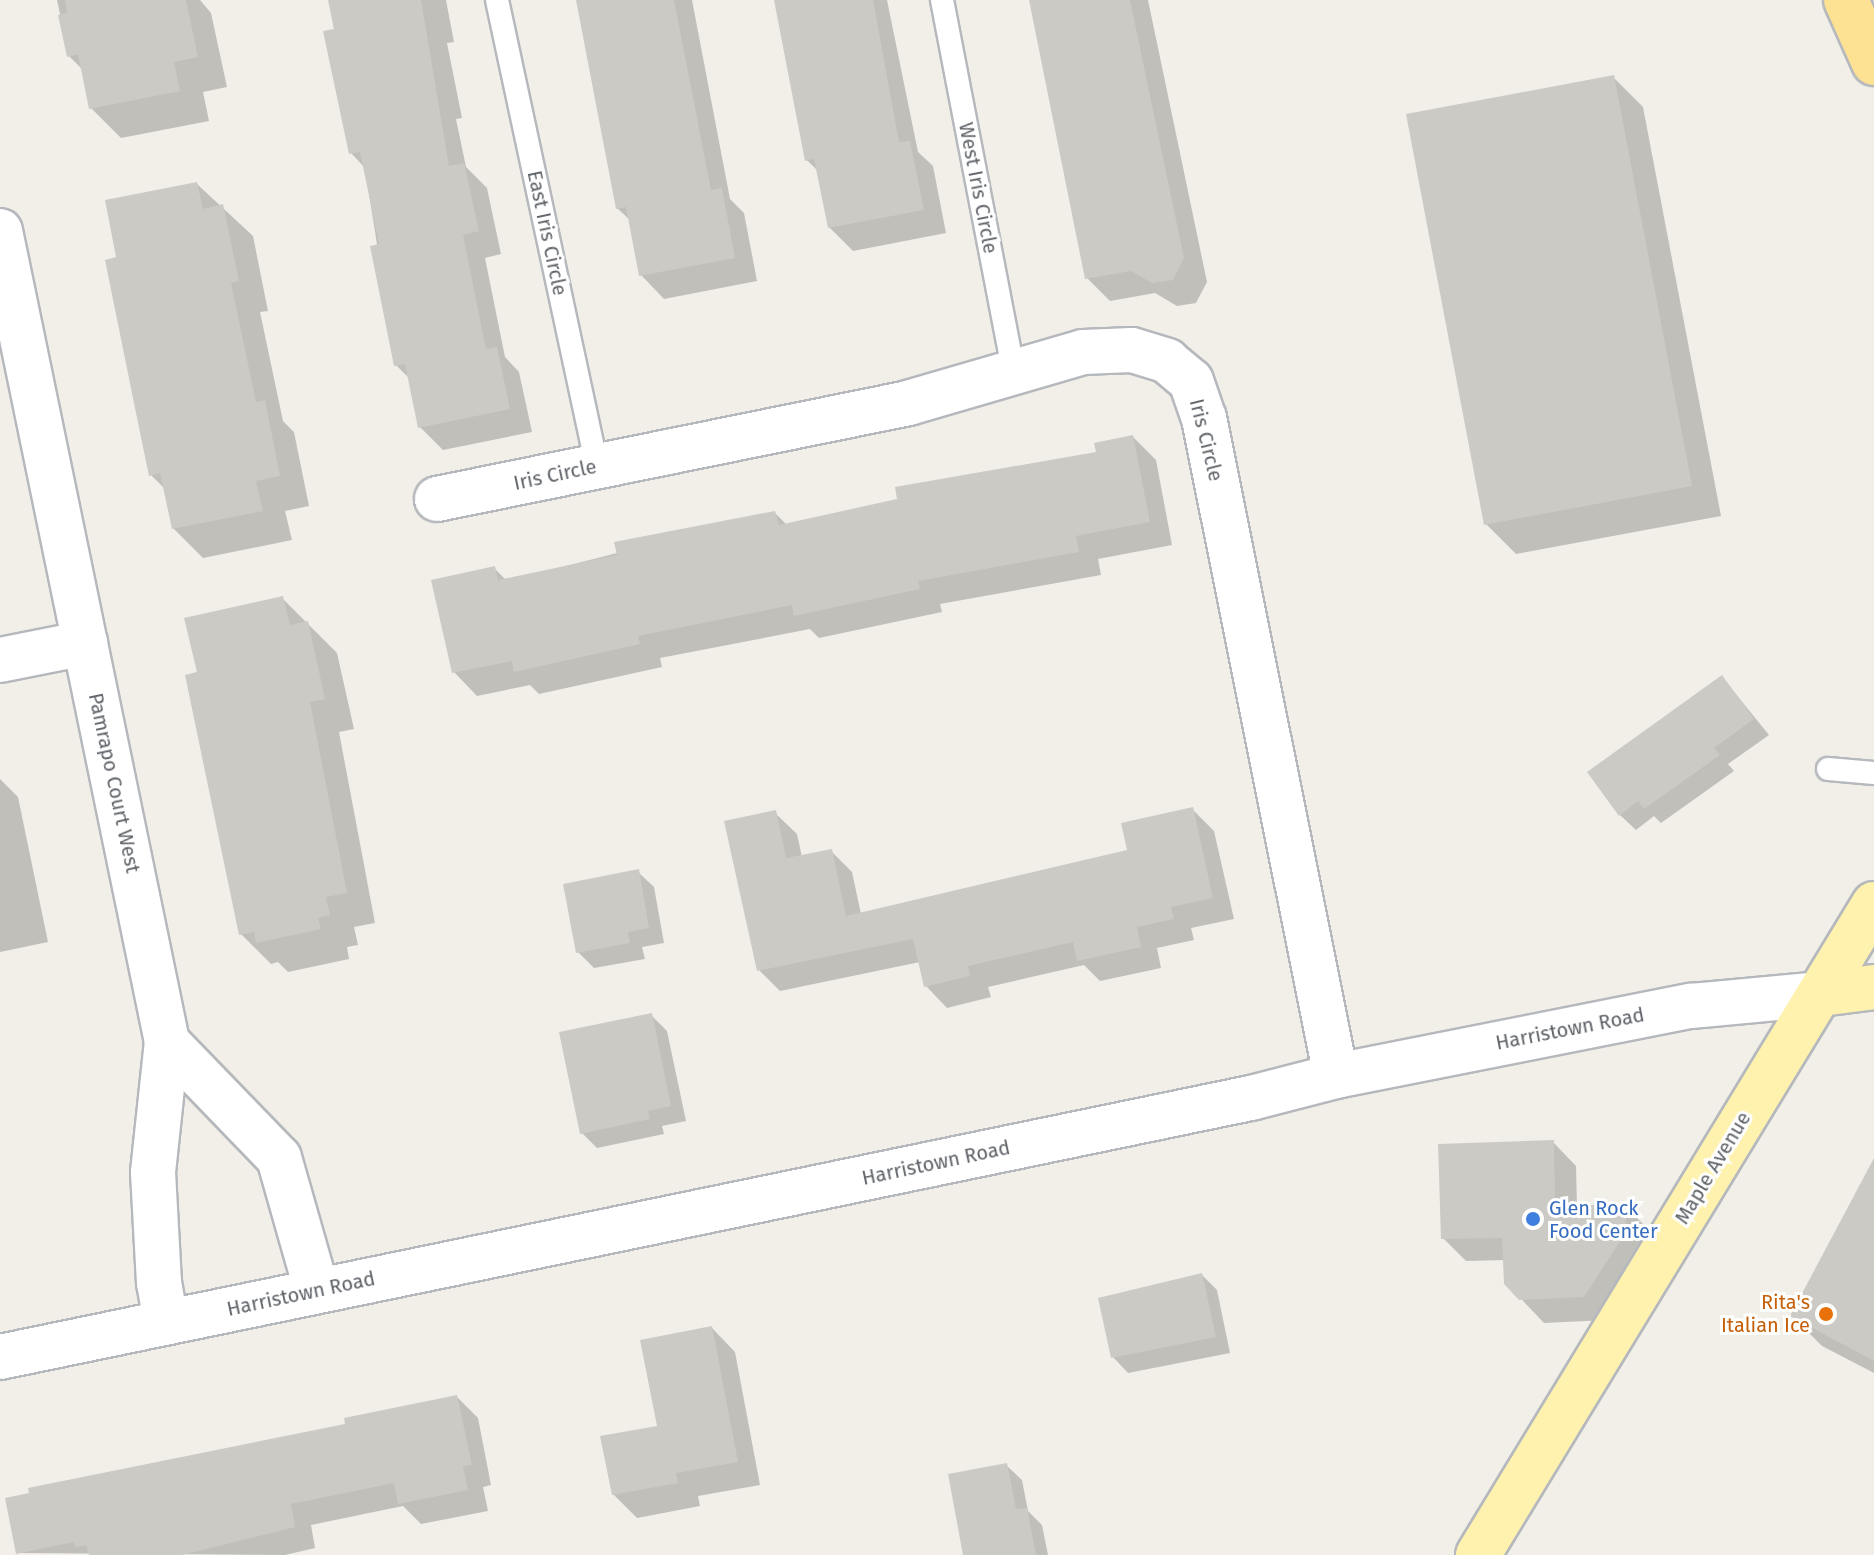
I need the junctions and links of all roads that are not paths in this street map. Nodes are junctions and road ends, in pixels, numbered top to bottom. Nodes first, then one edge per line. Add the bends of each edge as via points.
1 (497, 0) edge
2 (942, 0) edge
3 (1846, 0) edge
4 (1874, 63) edge
5 (0, 231) edge
6 (1014, 375) junction
7 (597, 466) junction
8 (437, 499) dead end
9 (85, 643) junction
10 (0, 660) edge
11 (1828, 769) dead end
12 (1874, 773) edge
13 (1874, 904) edge
14 (1874, 987) edge
15 (1821, 994) junction
16 (167, 1042) junction
17 (1336, 1076) junction
18 (317, 1291) junction
19 (166, 1322) junction
20 (0, 1357) edge
21 (1478, 1555) edge

1 - 7 lane, East Iris Circle
2 - 6 lane, West Iris Circle
3 - 4 highway
5 - 9 street, Pamrapo Court West
6 - 7 street, Iris Circle via 908,403
6 - 17 street, Iris Circle via 1083,352 1132,350 1167,361 1191,381 1204,418
7 - 8 street, Iris Circle
9 - 10 street
9 - 16 street, Pamrapo Court West
11 - 12 lane
13 - 15 main road, Maple Avenue
14 - 15 main road, Harristown Road
15 - 17 street, Harristown Road via 1691,1006
15 - 21 main road, Maple Avenue
16 - 18 street via 279,1158
16 - 19 street via 153,1172
17 - 18 street, Harristown Road
18 - 19 street, Harristown Road
19 - 20 street, Harristown Road

